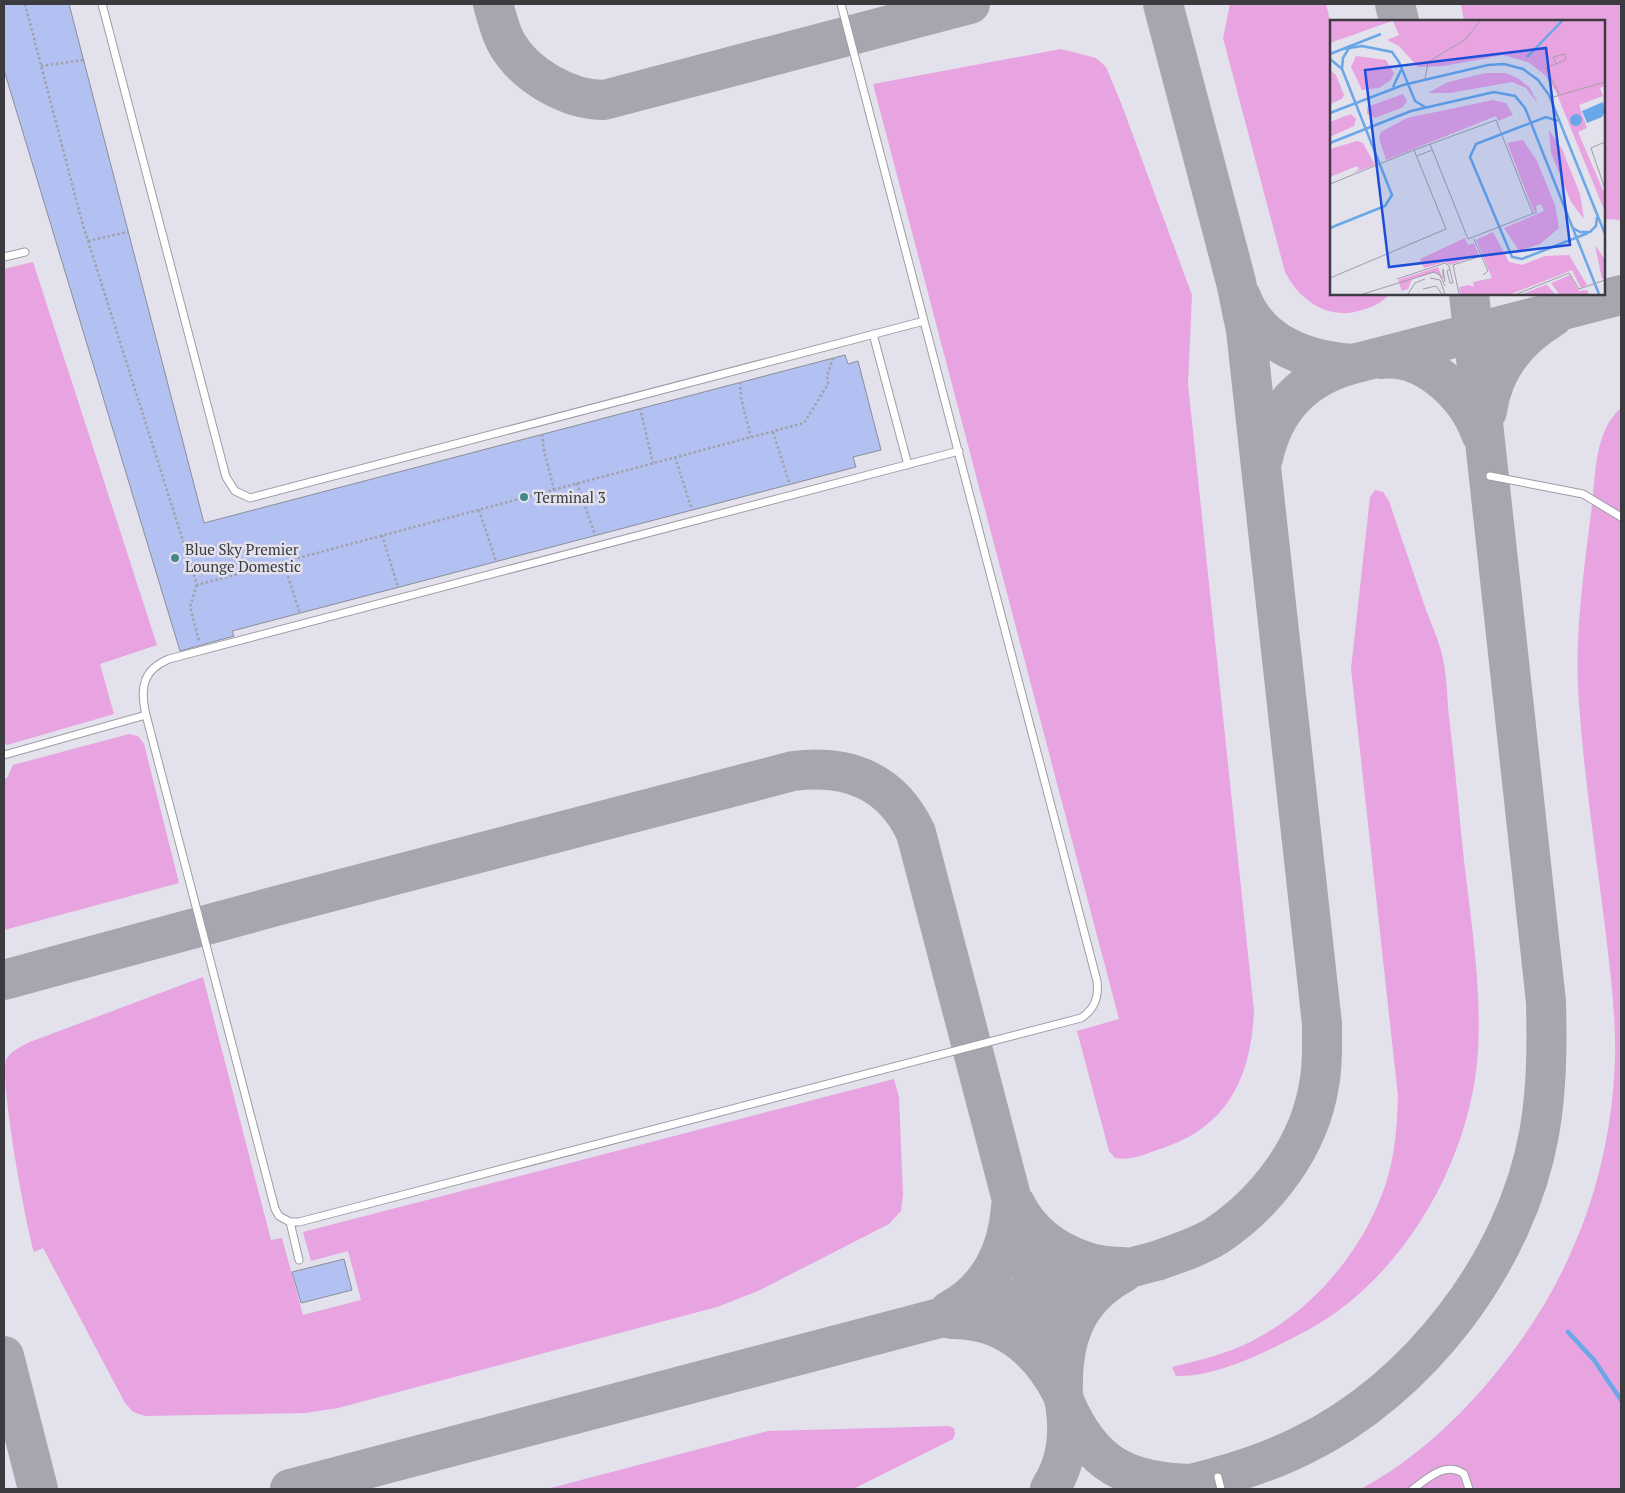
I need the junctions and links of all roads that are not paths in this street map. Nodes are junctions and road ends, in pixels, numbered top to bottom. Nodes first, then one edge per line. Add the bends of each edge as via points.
1 (102, 4) edge
2 (840, 4) edge
3 (25, 252) dead end
4 (4, 258) edge
5 (924, 321) junction
6 (873, 334) junction
7 (959, 451) junction
8 (908, 465) junction
9 (1490, 476) dead end
10 (1621, 517) edge
11 (146, 716) junction
12 (4, 755) edge
13 (290, 1222) junction
14 (300, 1260) dead end
15 (1218, 1477) dead end
16 (1220, 1489) edge
17 (1413, 1489) edge
18 (1469, 1489) edge

1 - 6 lane via 226,477 229,485 242,495 258,497
2 - 5 lane
3 - 4 lane
5 - 6 lane
5 - 7 lane
6 - 8 lane
7 - 8 lane
7 - 13 lane via 1097,981 1098,992 1089,1013 1081,1018
8 - 11 lane via 169,658 158,663 145,680 142,691
9 - 10 lane via 1584,494
11 - 12 lane
11 - 13 lane via 275,1209 279,1216
13 - 14 lane
15 - 16 lane
17 - 18 lane via 1432,1475 1450,1469 1464,1474

